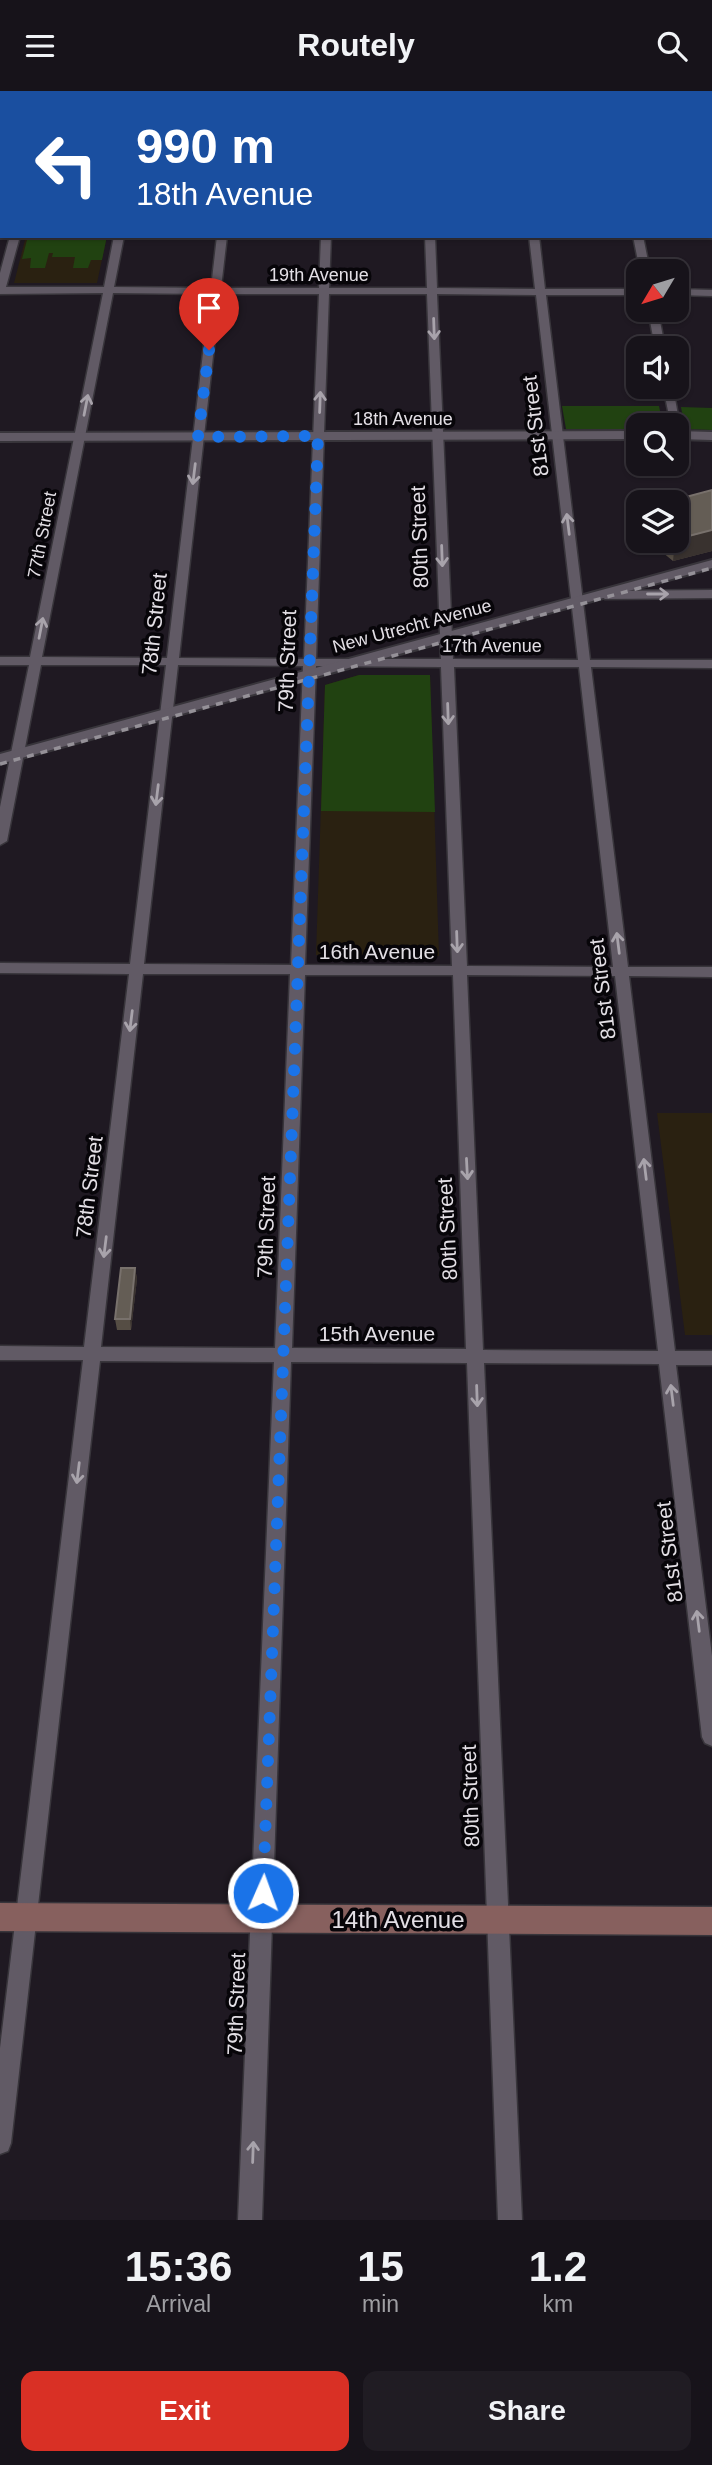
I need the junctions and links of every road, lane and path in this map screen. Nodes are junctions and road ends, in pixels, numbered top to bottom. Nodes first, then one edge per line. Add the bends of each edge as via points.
1 (14, 238) edge
2 (118, 238) edge
3 (222, 238) edge
4 (326, 238) edge
5 (430, 238) edge
6 (534, 238) edge
7 (638, 238) edge
8 (643, 259) edge
9 (0, 290) edge
10 (108, 291) junction
11 (216, 291) junction
12 (324, 291) junction
13 (433, 292) junction
14 (541, 292) junction
15 (626, 292) edge
16 (690, 292) edge
17 (712, 293) edge
18 (557, 435) junction
19 (626, 435) edge
20 (689, 435) edge
21 (318, 436) junction
22 (438, 436) junction
23 (712, 436) edge
24 (0, 437) edge
25 (79, 437) junction
26 (198, 437) junction
27 (712, 564) edge
28 (712, 594) edge
29 (605, 595) junction
30 (577, 602) junction
31 (445, 636) junction
32 (0, 661) edge
33 (35, 661) junction
34 (171, 662) junction
35 (271, 662) junction
36 (351, 662) junction
37 (446, 663) junction
38 (584, 663) junction
39 (712, 664) edge
40 (309, 667) junction
41 (283, 680) junction
42 (167, 712) junction
43 (17, 755) junction
44 (0, 759) edge
45 (0, 841) edge
46 (0, 968) edge
47 (137, 969) junction
48 (297, 971) junction
49 (621, 971) junction
50 (458, 972) junction
51 (712, 972) edge
52 (0, 1353) edge
53 (92, 1354) junction
54 (284, 1355) junction
55 (476, 1356) junction
56 (667, 1357) junction
57 (712, 1357) edge
58 (712, 1737) edge
59 (13, 1917) edge
60 (262, 1919) junction
61 (498, 1919) junction
62 (712, 1921) edge
63 (0, 2143) edge
64 (250, 2220) edge
65 (510, 2220) edge

1 - 9 street
2 - 10 street, 77th Street
3 - 11 street, 78th Street
4 - 12 street, 79th Street
5 - 13 street, 80th Street
6 - 14 street, 81st Street
7 - 8 street
9 - 10 street, 19th Avenue
10 - 11 street, 19th Avenue
25 -> 10 street, 77th Street
11 - 12 street, 19th Avenue
11 - 26 street, 78th Street
12 - 13 street, 19th Avenue
21 -> 12 street, 79th Street
13 - 14 street, 19th Avenue
13 -> 22 street, 80th Street
14 - 15 street, 19th Avenue
14 - 18 street, 81st Street
16 - 17 street
18 - 19 street, 18th Avenue
18 - 22 street, 18th Avenue
30 -> 18 street, 81st Street
20 - 23 street
21 - 22 street, 18th Avenue
21 - 26 street, 18th Avenue
21 - 40 street, 79th Street
22 -> 31 street, 80th Street
24 - 25 street, 18th Avenue
25 - 26 street, 18th Avenue
33 -> 25 street, 77th Street
26 -> 34 street, 78th Street
27 - 29 street, New Utrecht Avenue
29 -> 28 street
29 - 30 street, New Utrecht Avenue
30 - 31 street, New Utrecht Avenue
30 - 38 street, 81st Street
31 - 36 street, New Utrecht Avenue
31 - 37 street, 80th Street
32 - 33 street
33 - 34 street
33 - 43 street, 77th Street
34 - 35 street
34 - 42 street, 78th Street
35 - 40 street
35 - 41 street
36 - 37 street, 17th Avenue
36 - 40 street, New Utrecht Avenue
37 - 38 street, 17th Avenue
37 -> 50 street, 80th Street
38 - 39 street, 17th Avenue
49 -> 38 street, 81st Street
40 - 41 street, New Utrecht Avenue
40 - 48 street, 79th Street
41 - 42 street, New Utrecht Avenue
42 - 43 street, New Utrecht Avenue
42 -> 47 street, 78th Street
43 - 44 street, New Utrecht Avenue
43 - 45 street, 77th Street
46 - 47 street, 16th Avenue
47 - 48 street, 16th Avenue
47 -> 53 street, 78th Street
48 - 50 street, 16th Avenue
48 - 54 street, 79th Street
49 - 50 street, 16th Avenue
49 - 51 street, 16th Avenue
56 -> 49 street, 81st Street
50 -> 55 street, 80th Street
52 - 53 street, 15th Avenue
53 - 54 street, 15th Avenue
53 -> 59 street, 78th Street
54 - 55 street, 15th Avenue
54 - 60 street, 79th Street
55 - 56 street, 15th Avenue
55 -> 61 street, 80th Street
56 - 57 street, 15th Avenue
58 -> 56 street, 81st Street
59 - 60 main road, 14th Avenue
59 - 63 street, 78th Street
60 - 61 main road, 14th Avenue
64 -> 60 street, 79th Street
61 - 62 main road, 14th Avenue
61 - 65 street, 80th Street

